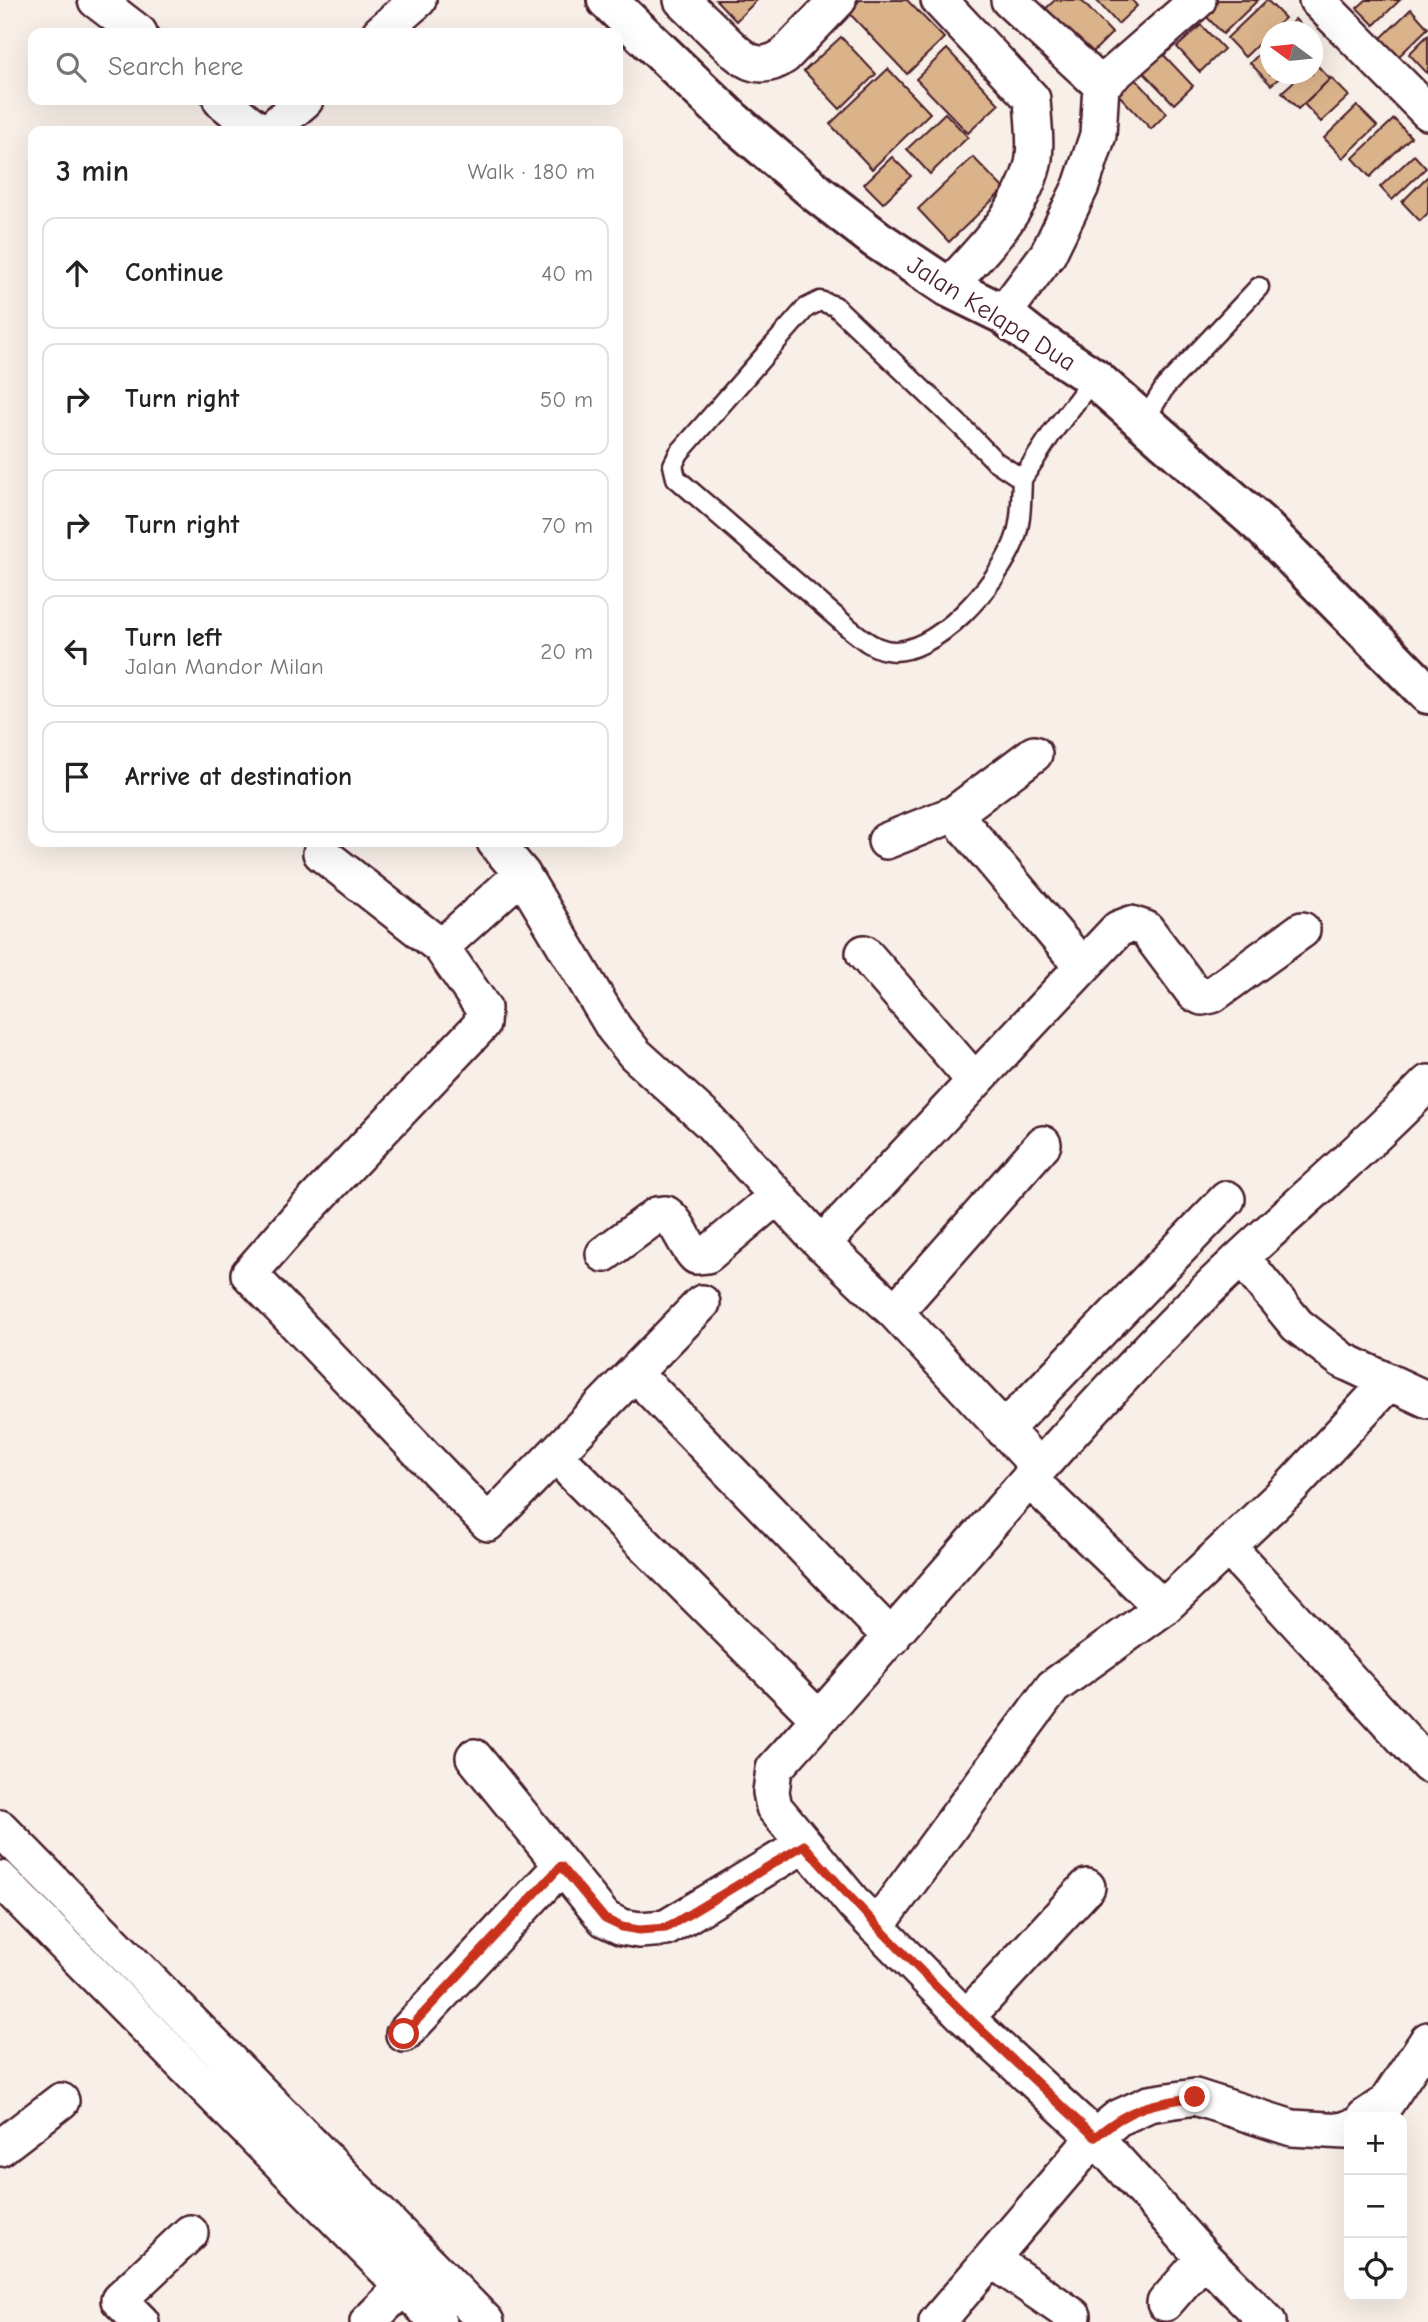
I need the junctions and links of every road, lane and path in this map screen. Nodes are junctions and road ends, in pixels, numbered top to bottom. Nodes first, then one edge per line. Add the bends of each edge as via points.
1 (96, 0) edge
2 (418, 0) edge
3 (607, 0) edge
4 (682, 0) edge
5 (838, 0) edge
6 (939, 0) edge
7 (1009, 0) edge
8 (1198, 0) edge
9 (1317, 0) edge
10 (132, 28) edge
11 (386, 28) edge
12 (1101, 85) junction
13 (227, 105) edge
14 (299, 105) edge
15 (1428, 112) edge
16 (253, 126) edge
17 (276, 126) edge
18 (948, 287) junction
19 (1259, 287) dead end
20 (1003, 314) junction
21 (1094, 378) junction
22 (1144, 421) junction
23 (1022, 478) junction
24 (1428, 694) edge
25 (1034, 754) dead end
26 (954, 814) junction
27 (886, 841) dead end
28 (499, 847) edge
29 (321, 853) dead end
30 (522, 874) junction
31 (1302, 930) dead end
32 (441, 947) junction
33 (864, 953) dead end
34 (1082, 967) junction
35 (974, 1080) junction
36 (1428, 1083) edge
37 (1043, 1144) dead end
38 (777, 1196) junction
39 (1227, 1199) dead end
40 (822, 1244) junction
41 (604, 1254) dead end
42 (1242, 1258) junction
43 (702, 1303) dead end
44 (895, 1312) junction
45 (1389, 1382) junction
46 (650, 1391) dead end
47 (1428, 1400) edge
48 (1004, 1430) junction
49 (572, 1472) dead end
50 (1034, 1473) junction
51 (1228, 1548) junction
52 (1163, 1608) junction
53 (891, 1637) junction
54 (819, 1719) junction
55 (474, 1756) dead end
56 (1428, 1765) edge
57 (0, 1828) edge
58 (804, 1845) junction
59 (561, 1866) junction
60 (0, 1879) edge
61 (1087, 1887) dead end
62 (876, 1927) junction
63 (153, 1984) junction
64 (129, 2009) junction
65 (966, 2018) junction
66 (404, 2034) dead end
67 (1428, 2040) edge
68 (61, 2101) dead end
69 (1372, 2112) edge
70 (1344, 2131) edge
71 (1095, 2137) junction
72 (0, 2148) edge
73 (190, 2233) dead end
74 (1204, 2258) junction
75 (991, 2259) junction
76 (427, 2262) junction
77 (402, 2287) junction
78 (1165, 2303) dead end
79 (119, 2315) edge
80 (1073, 2316) dead end
81 (368, 2322) edge
82 (438, 2322) edge
83 (486, 2322) edge
84 (937, 2322) edge
85 (1268, 2322) edge

1 - 10 street
2 - 11 street
3 - 18 main road, Jalan Kelapa Dua via 733,121 818,194
4 - 5 street via 743,59 766,64 784,56
6 - 18 street via 1032,99 1034,161 1020,199
7 - 12 street
8 - 12 street
9 - 15 street
12 - 20 street via 1098,135 1081,186 1048,254
13 - 16 street
14 - 17 street
18 - 20 main road, Jalan Kelapa Dua
19 - 22 lane via 1165,387
20 - 21 main road, Jalan Kelapa Dua
21 - 22 main road, Jalan Kelapa Dua
21 - 23 lane
22 - 24 main road, Jalan Kelapa Dua via 1261,525
23 - 23 lane via 995,461 835,306 820,301 806,308 673,465 676,478 850,629 868,644 889,651 936,636 962,617 994,577 1014,542
25 - 26 street
26 - 27 street
26 - 34 street
28 - 30 street
29 - 32 street
30 - 32 street
30 - 38 street via 614,1028
31 - 34 street via 1212,996 1194,993 1146,929 1131,924 1118,929
32 - 43 street via 483,1009 482,1024 249,1274 488,1523
33 - 35 street
34 - 35 street
35 - 40 street
36 - 42 street
37 - 44 street
38 - 40 street
38 - 41 street via 707,1255 696,1256 688,1248 666,1213
39 - 48 street
40 - 44 street
42 - 45 street via 1297,1325 1342,1360
42 - 50 street
44 - 48 street
45 - 47 street
45 - 51 street
46 - 53 street
48 - 50 street
49 - 54 street
50 - 52 street
50 - 53 street
51 - 52 street
51 - 56 street
52 - 62 street via 1053,1687
53 - 54 street
54 - 58 street via 774,1769 771,1792 774,1807
55 - 59 street
57 - 63 street
58 - 59 street via 666,1928 639,1930 605,1919
58 - 62 street
59 - 66 street
60 - 64 street
61 - 65 street
62 - 65 street
63 - 64 street
63 - 76 street
64 - 77 street
65 - 71 street
67 - 69 street via 1386,2103
68 - 72 street
70 - 71 street via 1292,2128 1195,2097 1149,2104 1118,2118
71 - 74 street
71 - 75 street
73 - 79 street
74 - 78 street
74 - 85 street
75 - 80 street
75 - 84 street
76 - 77 street
76 - 83 street
77 - 81 street
77 - 82 street

